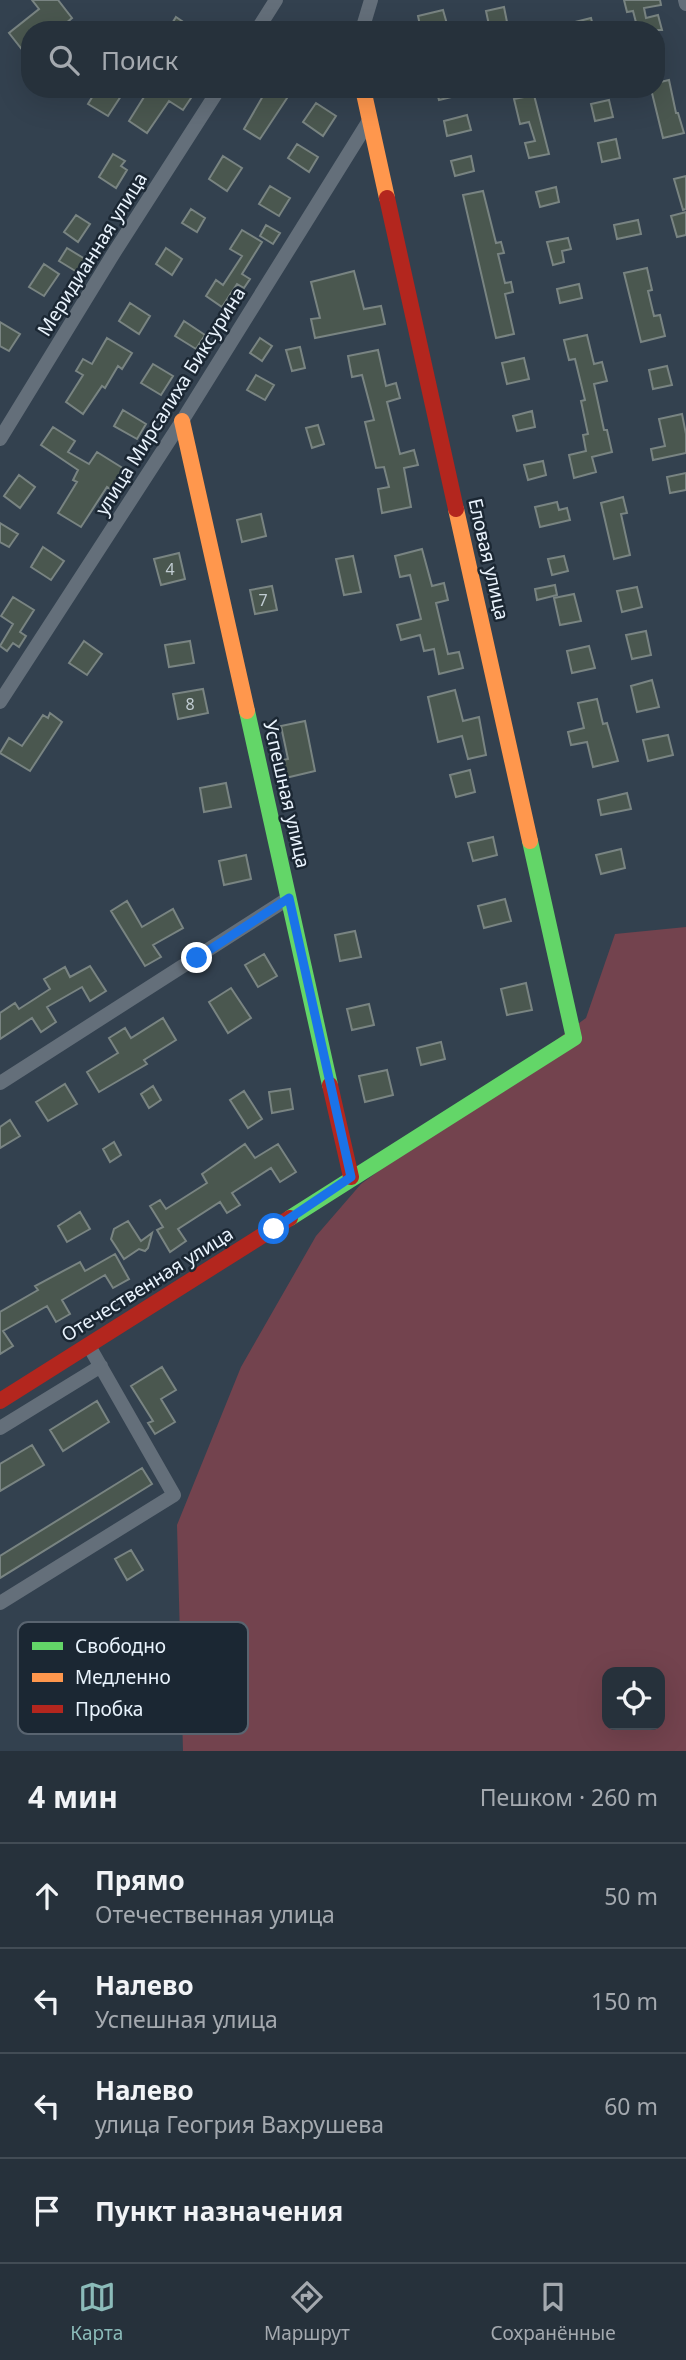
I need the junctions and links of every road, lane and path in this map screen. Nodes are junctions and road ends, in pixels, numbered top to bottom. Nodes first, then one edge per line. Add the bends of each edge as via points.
1 (276, 0) edge
2 (371, 0) edge
3 (263, 21) edge
4 (365, 21) edge
5 (213, 98) edge
6 (365, 98) edge
7 (370, 119) junction
8 (182, 421) junction
9 (0, 439) edge
10 (0, 702) edge
11 (289, 898) junction
12 (574, 1038) joint
13 (0, 1083) edge
14 (351, 1177) junction
15 (89, 1346) junction
16 (101, 1366) junction
17 (0, 1401) edge
18 (0, 1428) edge
19 (0, 1603) edge

1 - 3 street
2 - 4 street
5 - 9 street, Меридианная улица
6 - 7 street, Еловая улица
7 - 8 street, улица Мирсалиха Биксурина
7 - 12 street, Еловая улица
8 - 10 street, улица Мирсалиха Биксурина
8 - 11 street, Успешная улица
11 - 13 street
11 - 14 street, Успешная улица
12 - 14 street, Отечественная улица
14 - 15 street, Отечественная улица
15 - 16 street
15 - 17 street, Отечественная улица
16 - 18 street
16 - 19 street via 174,1495

